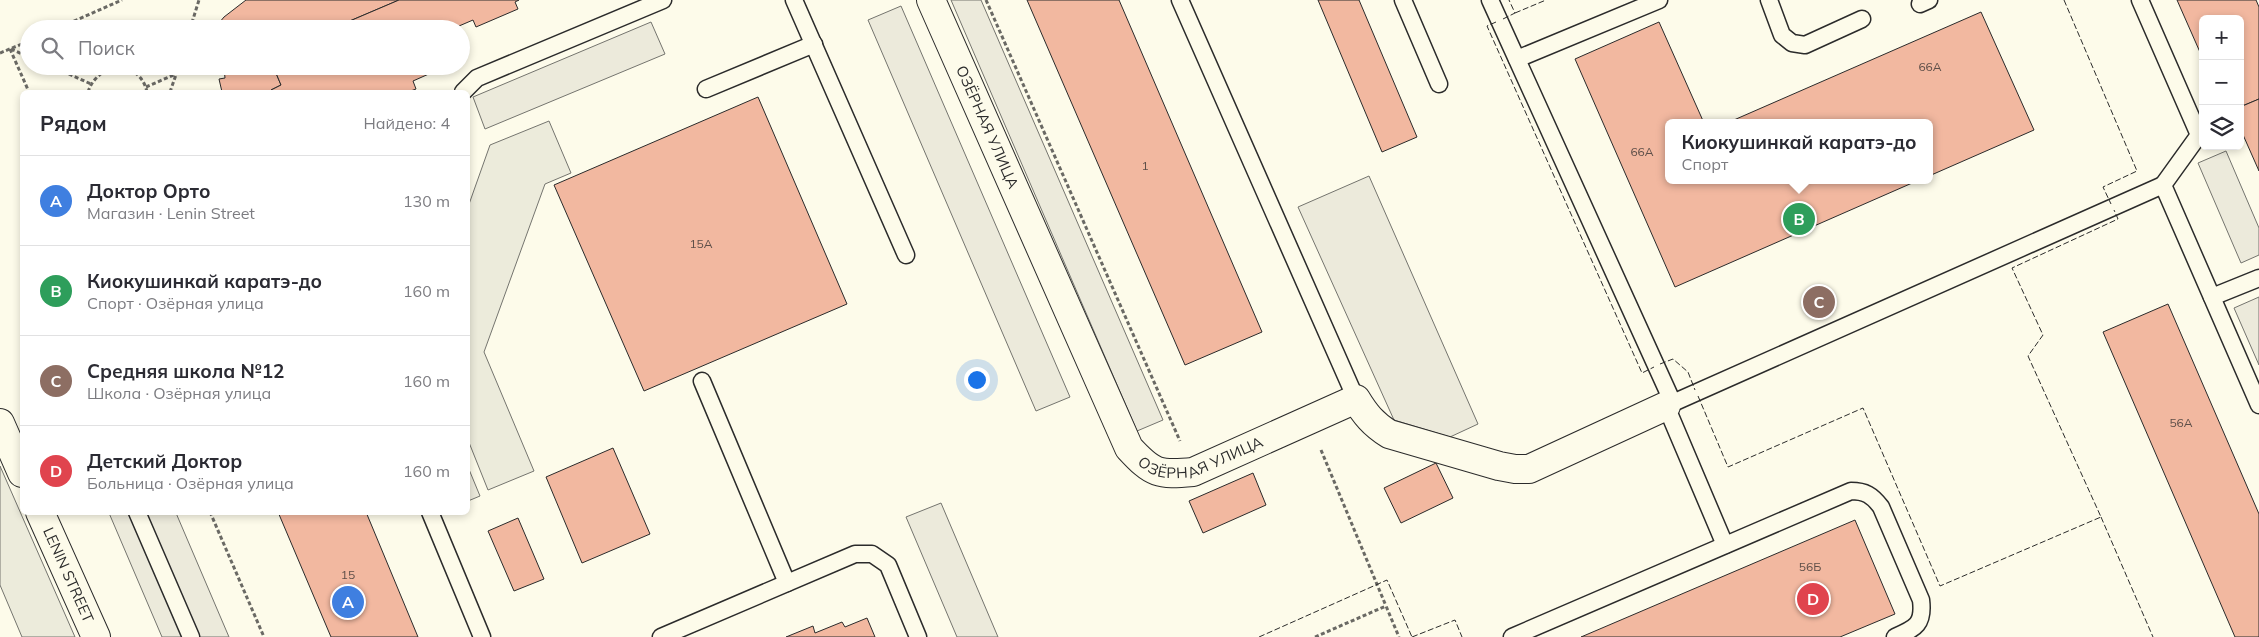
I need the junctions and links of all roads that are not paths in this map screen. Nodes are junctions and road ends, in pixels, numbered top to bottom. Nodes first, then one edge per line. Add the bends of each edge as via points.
1 (663, 0) edge
2 (794, 0) edge
3 (931, 0) edge
4 (1180, 0) edge
5 (1402, 0) edge
6 (1490, 0) edge
7 (1659, 0) edge
8 (1769, 0) edge
9 (2140, 0) edge
10 (1862, 20) dead end
11 (814, 44) junction
12 (1517, 59) junction
13 (1439, 84) dead end
14 (706, 89) dead end
15 (465, 90) edge
16 (2199, 130) edge
17 (2199, 137) edge
18 (2164, 185) junction
19 (906, 255) dead end
20 (2259, 278) edge
21 (2212, 298) junction
22 (702, 381) dead end
23 (1356, 398) junction
24 (1670, 404) junction
25 (2259, 405) edge
26 (9, 429) edge
27 (20, 466) edge
28 (41, 515) edge
29 (138, 515) edge
30 (431, 515) edge
31 (1725, 545) junction
32 (787, 583) junction
33 (96, 637) edge
34 (191, 637) edge
35 (482, 637) edge
36 (661, 637) edge
37 (918, 637) edge
38 (1512, 637) edge
39 (1895, 637) edge

1 - 15 lane via 476,78
2 - 11 lane
3 - 23 street, ОЗЁРНАЯ УЛИЦА via 1129,448 1147,468 1167,474 1193,472
4 - 23 lane
5 - 13 lane
6 - 12 lane
7 - 12 lane
8 - 10 lane via 1782,35 1792,43 1806,45
9 - 16 lane
11 - 14 lane
11 - 19 lane
12 - 24 lane
17 - 18 lane
18 - 21 lane
18 - 24 lane
20 - 21 lane
21 - 25 lane
22 - 32 lane
23 - 24 street via 1368,418 1389,434 1515,469 1528,469
24 - 31 lane
26 - 27 street
28 - 33 street, LENIN STREET
29 - 34 lane
30 - 35 lane
31 - 38 lane
31 - 39 lane via 1851,491 1863,491 1881,507 1920,600 1920,621 1911,630
32 - 36 lane
32 - 37 lane via 855,554 872,554 888,565

